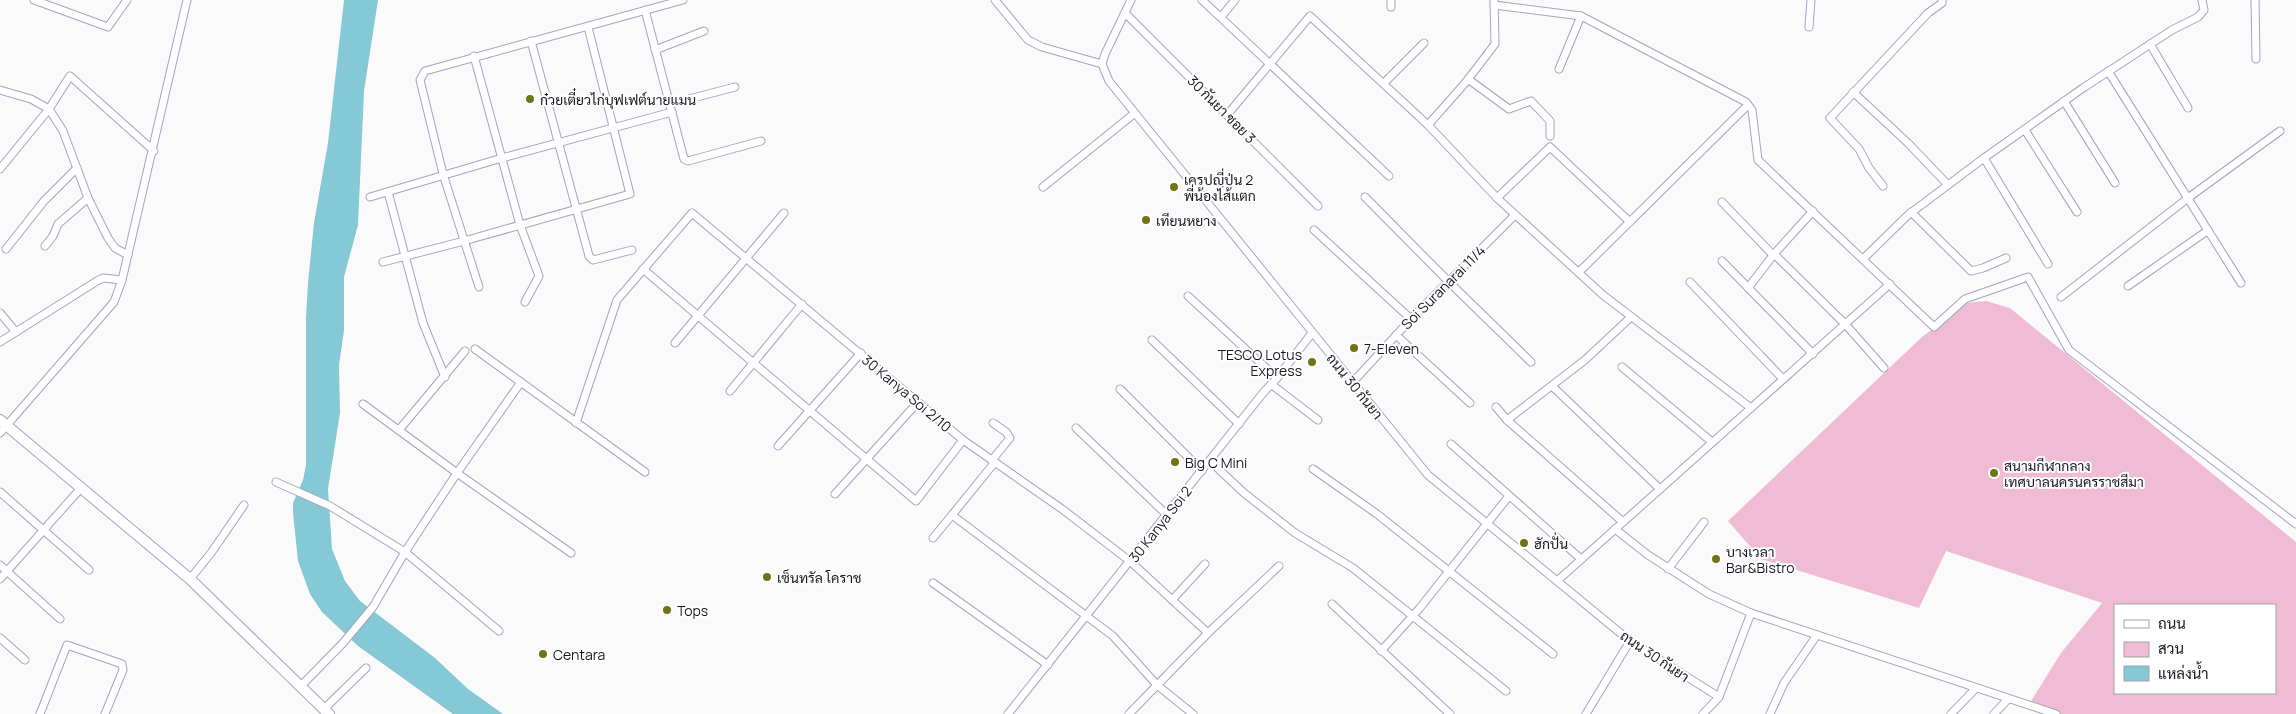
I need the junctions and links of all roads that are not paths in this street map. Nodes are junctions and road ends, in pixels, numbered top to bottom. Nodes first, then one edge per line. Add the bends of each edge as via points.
1 (34, 0) edge
2 (127, 0) edge
3 (188, 0) edge
4 (682, 0) edge
5 (995, 0) edge
6 (1130, 0) edge
7 (1202, 0) edge
8 (1235, 0) edge
9 (1811, 0) edge
10 (1942, 0) edge
11 (2202, 0) edge
12 (2255, 0) edge
13 (1494, 2) edge
14 (645, 10) junction
15 (1125, 13) junction
16 (1581, 16) junction
17 (1221, 17) junction
18 (1809, 26) dead end
19 (588, 27) junction
20 (704, 31) dead end
21 (531, 41) junction
22 (1424, 43) dead end
23 (2150, 44) junction
24 (655, 50) junction
25 (474, 56) junction
26 (2256, 59) dead end
27 (1269, 63) junction
28 (1102, 64) junction
29 (1559, 69) dead end
30 (2108, 71) junction
31 (1468, 79) junction
32 (1384, 83) junction
33 (735, 87) dead end
34 (0, 90) edge
35 (1853, 92) junction
36 (2064, 101) junction
37 (1748, 104) junction
38 (671, 108) junction
39 (2188, 108) dead end
40 (49, 109) junction
41 (1134, 113) junction
42 (1227, 114) junction
43 (1428, 125) junction
44 (615, 128) junction
45 (2025, 130) junction
46 (2280, 131) dead end
47 (1550, 136) dead end
48 (761, 141) dead end
49 (558, 143) junction
50 (154, 151) junction
51 (502, 158) junction
52 (1984, 158) junction
53 (77, 168) junction
54 (0, 169) edge
55 (443, 174) junction
56 (1389, 176) dead end
57 (2115, 183) dead end
58 (1948, 185) junction
59 (1883, 186) dead end
60 (1043, 187) dead end
61 (388, 192) junction
62 (370, 197) dead end
63 (1365, 197) dead end
64 (88, 198) junction
65 (1497, 198) junction
66 (2188, 198) junction
67 (1722, 202) dead end
68 (1318, 206) dead end
69 (576, 209) junction
70 (1813, 211) junction
71 (1912, 212) junction
72 (2077, 212) dead end
73 (784, 213) dead end
74 (1515, 215) junction
75 (1630, 222) junction
76 (520, 224) junction
77 (1314, 230) dead end
78 (2207, 231) junction
79 (464, 241) junction
80 (45, 246) dead end
81 (6, 249) dead end
82 (632, 250) dead end
83 (128, 255) junction
84 (1774, 255) junction
85 (406, 257) junction
86 (746, 258) junction
87 (2006, 258) dead end
88 (1863, 259) junction
89 (1722, 261) dead end
90 (384, 262) dead end
91 (2048, 264) dead end
92 (643, 269) junction
93 (1579, 272) junction
94 (122, 280) junction
95 (1448, 281) junction
96 (1690, 282) dead end
97 (2241, 283) dead end
98 (1890, 284) junction
99 (2128, 286) dead end
100 (479, 287) dead end
101 (1748, 288) junction
102 (1188, 296) dead end
103 (2061, 297) dead end
104 (524, 302) dead end
105 (802, 304) junction
106 (0, 314) edge
107 (698, 316) junction
108 (1631, 316) junction
109 (1411, 319) junction
110 (1846, 325) junction
111 (16, 332) junction
112 (1312, 332) junction
113 (1396, 335) junction
114 (1152, 340) dead end
115 (0, 342) edge
116 (675, 343) dead end
117 (475, 349) dead end
118 (464, 351) dead end
119 (861, 353) junction
120 (1813, 354) junction
121 (1531, 362) dead end
122 (754, 363) junction
123 (1622, 367) dead end
124 (1884, 368) dead end
125 (445, 376) junction
126 (1277, 378) junction
127 (1783, 379) junction
128 (521, 382) junction
129 (1352, 383) junction
130 (1272, 384) junction
131 (1552, 386) junction
132 (1120, 389) dead end
133 (730, 392) dead end
134 (918, 402) junction
135 (1470, 403) dead end
136 (363, 404) dead end
137 (1496, 407) dead end
138 (1751, 408) junction
139 (809, 410) junction
140 (1318, 420) dead end
141 (1507, 420) junction
142 (993, 422) dead end
143 (576, 423) junction
144 (1239, 424) junction
145 (2, 426) edge
146 (1076, 428) dead end
147 (399, 430) junction
148 (963, 440) junction
149 (1712, 442) junction
150 (1451, 444) dead end
151 (778, 446) dead end
152 (866, 458) junction
153 (993, 461) junction
154 (1210, 461) junction
155 (1313, 469) dead end
156 (1202, 471) junction
157 (645, 472) dead end
158 (457, 473) junction
159 (276, 482) dead end
160 (82, 488) junction
161 (1660, 489) junction
162 (0, 492) edge
163 (835, 494) dead end
164 (1509, 496) junction
165 (244, 505) dead end
166 (952, 515) junction
167 (1167, 515) junction
168 (1623, 522) junction
169 (1704, 522) dead end
170 (1486, 523) junction
171 (2296, 524) edge
172 (1615, 529) junction
173 (43, 530) junction
174 (933, 538) dead end
175 (406, 552) junction
176 (571, 553) dead end
177 (1581, 559) junction
178 (1130, 562) junction
179 (1205, 564) dead end
180 (0, 565) edge
181 (1279, 566) dead end
182 (1668, 569) junction
183 (89, 570) dead end
184 (7, 571) junction
185 (1449, 571) junction
186 (0, 579) edge
187 (190, 579) junction
188 (1557, 581) junction
189 (933, 583) dead end
190 (1172, 600) junction
191 (1332, 604) dead end
192 (1751, 613) junction
193 (1414, 615) junction
194 (1088, 616) junction
195 (60, 619) dead end
196 (499, 631) dead end
197 (1208, 633) junction
198 (1817, 635) junction
199 (0, 638) edge
200 (1630, 642) junction
201 (1382, 651) junction
202 (1553, 654) dead end
203 (25, 660) dead end
204 (1048, 665) junction
205 (366, 668) dead end
206 (1157, 685) junction
207 (301, 686) junction
208 (1976, 688) junction
209 (1506, 691) dead end
210 (1719, 697) junction
211 (2008, 699) junction
212 (326, 712) edge
213 (40, 714) edge
214 (105, 714) edge
215 (1008, 714) edge
216 (1128, 714) edge
217 (1192, 714) edge
218 (1450, 714) edge
219 (1586, 714) edge
220 (1703, 714) edge
221 (1770, 714) edge
222 (1951, 714) edge
223 (1994, 714) edge
224 (2056, 714) edge

1 - 2 street via 108,27
3 - 50 street
4 - 14 street
5 - 28 street via 1028,40
6 - 15 street
7 - 17 street
8 - 17 street
9 - 18 street
10 - 35 street
11 - 23 street via 2204,10 2198,18
12 - 26 street
13 - 16 street
13 - 31 street via 1495,44
14 - 19 street
14 - 24 street
15 - 28 street
15 - 42 street, 30 กันยา ซอย 3
16 - 29 street
16 - 37 street
17 - 27 street
19 - 21 street
19 - 44 street
20 - 24 street
21 - 25 street
21 - 49 street
22 - 32 street
23 - 30 street
23 - 39 street
24 - 38 street
25 - 51 street
25 - 55 street via 426,71 420,80
27 - 32 street via 1310,16
27 - 42 street
27 - 56 street
28 - 41 street, ถนน 30 กันยา via 1109,81
30 - 36 street
30 - 66 street
31 - 43 street
31 - 47 street via 1509,109 1528,101 1534,102 1550,121
32 - 43 street
33 - 38 street
34 - 40 street
35 - 58 street
35 - 59 street via 1830,118 1859,150
36 - 45 street
36 - 57 street
37 - 70 street via 1752,110 1758,160
37 - 75 street
38 - 44 street
38 - 48 street via 685,160
40 - 50 street via 70,76
40 - 53 street via 63,131
40 - 54 street
41 - 60 street
41 - 112 street, ถนน 30 กันยา
42 - 68 street, 30 กันยา ซอย 3
43 - 65 street
44 - 49 street
44 - 69 street via 630,194
45 - 52 street
45 - 72 street
46 - 66 street
49 - 51 street
49 - 69 street
50 - 83 street
51 - 55 street
51 - 76 street
52 - 58 street
52 - 91 street
53 - 64 street
53 - 81 street via 44,201
55 - 61 street
55 - 79 street
58 - 71 street
61 - 62 street
61 - 85 street
63 - 95 street
64 - 80 street via 58,224
64 - 83 street via 115,248
65 - 74 street
65 - 75 street via 1550,148
66 - 78 street
66 - 103 street
67 - 84 street
69 - 76 street
69 - 82 street via 591,259
70 - 84 street
70 - 88 street
71 - 87 street via 1971,270
71 - 88 street
73 - 86 street
74 - 93 street
74 - 95 street, Soi Suranarai 11/4
75 - 93 street
76 - 79 street
76 - 104 street via 539,276
77 - 109 street
78 - 97 street
78 - 99 street
79 - 85 street
79 - 100 street
83 - 94 street
84 - 101 street
84 - 110 street
85 - 90 street
85 - 125 street via 423,323
86 - 92 street, 30 Kanya Soi 2/10 via 692,213
86 - 105 street, 30 Kanya Soi 2/10
86 - 107 street
88 - 98 street
89 - 101 street
92 - 107 street
92 - 143 street via 617,300
93 - 108 street
94 - 111 street via 104,278 97,281
94 - 145 street via 114,302
95 - 109 street, Soi Suranarai 11/4
95 - 121 street
96 - 127 street
98 - 110 street
98 - 171 street via 1934,327 1965,299 2028,277 2069,350
101 - 120 street
102 - 126 street
105 - 119 street, 30 Kanya Soi 2/10
105 - 122 street
106 - 111 street
107 - 116 street
107 - 122 street
108 - 131 street
108 - 138 street
109 - 113 street, Soi Suranarai 11/4
110 - 120 street
110 - 124 street
111 - 115 street
112 - 126 street, 30 Kanya Soi 2
112 - 129 street, ถนน 30 กันยา
113 - 129 street, Soi Suranarai 11/4
113 - 135 street
114 - 144 street
117 - 128 street
118 - 125 street
119 - 134 street, 30 Kanya Soi 2/10
119 - 139 street
120 - 127 street
122 - 133 street
122 - 139 street
123 - 149 street
125 - 147 street
126 - 130 street, 30 Kanya Soi 2
127 - 138 street
128 - 143 street
128 - 158 street
129 - 170 street, ถนน 30 กันยา via 1428,475
130 - 140 street
130 - 144 street, 30 Kanya Soi 2
131 - 141 street
131 - 161 street
132 - 156 street
134 - 148 street, 30 Kanya Soi 2/10
134 - 152 street
136 - 147 street
137 - 141 street
138 - 149 street
139 - 151 street
139 - 152 street
141 - 168 street
142 - 153 street via 1010,438
143 - 157 street
144 - 154 street, 30 Kanya Soi 2
145 - 160 street
146 - 167 street
147 - 158 street
148 - 152 street via 916,500
148 - 153 street, 30 Kanya Soi 2/10
149 - 161 street
150 - 164 street
152 - 163 street
153 - 166 street
153 - 178 street, 30 Kanya Soi 2/10
154 - 156 street, 30 Kanya Soi 2
154 - 193 street via 1295,533 1353,568
155 - 185 street
156 - 167 street, 30 Kanya Soi 2
158 - 175 street
158 - 176 street
159 - 175 street via 330,506
160 - 173 street
160 - 187 street
161 - 168 street
162 - 173 street
164 - 170 street
164 - 177 street
165 - 187 street
166 - 174 street
166 - 194 street
167 - 178 street, 30 Kanya Soi 2
168 - 172 street
169 - 182 street
170 - 185 street
170 - 188 street, ถนน 30 กันยา
172 - 177 street
172 - 182 street
173 - 183 street
173 - 184 street
175 - 196 street
175 - 207 street via 373,607
177 - 188 street
178 - 190 street, 30 Kanya Soi 2/10
178 - 194 street, 30 Kanya Soi 2
179 - 190 street
180 - 184 street
181 - 197 street
182 - 192 street via 1709,594
184 - 186 street
184 - 195 street
185 - 193 street
185 - 202 street
187 - 207 street
188 - 200 street, ถนน 30 กันยา
189 - 204 street
190 - 197 street, 30 Kanya Soi 2/10
191 - 201 street
192 - 198 street
192 - 210 street
193 - 201 street
193 - 209 street
194 - 204 street, 30 Kanya Soi 2
194 - 206 street via 1113,636
197 - 206 street
198 - 208 street
198 - 221 street via 1784,683
199 - 203 street
200 - 210 street, ถนน 30 กันยา
200 - 219 street
201 - 218 street
204 - 215 street, 30 Kanya Soi 2
205 - 212 street
206 - 216 street
206 - 217 street
207 - 212 street
208 - 211 street
208 - 222 street
210 - 220 street
211 - 223 street
211 - 224 street
213 - 214 street via 67,645 122,664 123,670

